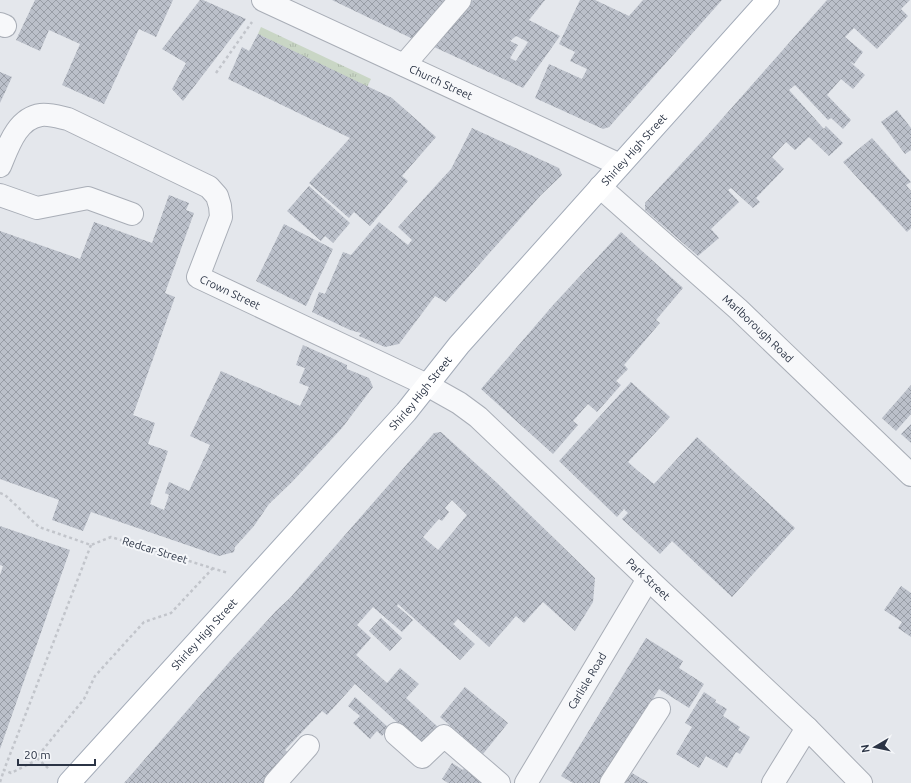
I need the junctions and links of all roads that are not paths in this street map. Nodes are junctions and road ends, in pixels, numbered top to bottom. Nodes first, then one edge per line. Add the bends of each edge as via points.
1 (460, 0) edge
2 (768, 0) edge
3 (264, 1) edge
4 (404, 65) junction
5 (620, 165) junction
6 (0, 166) edge
7 (600, 187) junction
8 (0, 195) edge
9 (132, 214) dead end
10 (427, 385) junction
11 (911, 475) edge
12 (648, 579) junction
13 (659, 710) dead end
14 (806, 728) junction
15 (396, 734) dead end
16 (308, 746) dead end
17 (535, 780) edge
18 (69, 783) edge
19 (275, 783) edge
20 (498, 783) edge
21 (612, 783) edge
22 (773, 783) edge
23 (862, 783) edge

1 - 4 street
2 - 5 main road, Shirley High Street
3 - 4 street, Church Street
4 - 5 street, Church Street
5 - 7 main road, Shirley High Street
6 - 10 street, Crown Street via 14,134 24,124 40,115 54,115 68,119 209,187 217,196 221,217 198,277
7 - 10 main road, Shirley High Street via 459,345
7 - 11 street, Marlborough Road via 738,309
8 - 9 street via 37,208 88,198
10 - 12 street, Park Street via 478,417
10 - 18 main road, Shirley High Street via 406,412
12 - 14 street, Park Street
12 - 17 street, Carlisle Road
13 - 21 street
14 - 22 street
14 - 23 street, Park Street
15 - 20 street via 422,758 444,736
16 - 19 street

